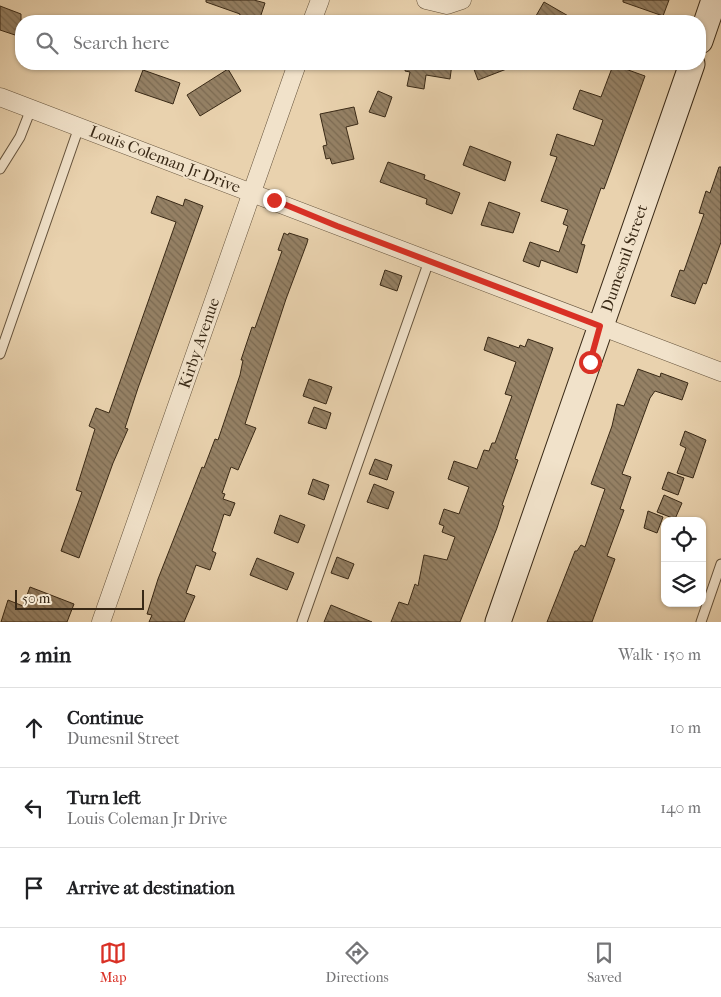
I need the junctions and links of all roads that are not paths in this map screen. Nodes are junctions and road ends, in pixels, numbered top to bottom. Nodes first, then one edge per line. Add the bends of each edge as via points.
1 (320, 0) edge
2 (426, 0) edge
3 (462, 0) edge
4 (714, 0) edge
5 (314, 15) edge
6 (706, 23) edge
7 (295, 70) edge
8 (690, 70) edge
9 (0, 96) edge
10 (32, 108) junction
11 (79, 127) junction
12 (0, 169) edge
13 (252, 192) junction
14 (429, 261) junction
15 (600, 326) junction
16 (0, 354) edge
17 (721, 372) edge
18 (721, 564) edge
19 (101, 622) edge
20 (302, 622) edge
21 (498, 622) edge
22 (701, 622) edge

1 - 5 street
2 - 3 street via 448,5
4 - 6 main road
7 - 13 street, Kirby Avenue
8 - 15 main road, Dumesnil Street
9 - 10 street, Louis Coleman Jr Drive
10 - 11 street, Louis Coleman Jr Drive
10 - 12 lane via 20,137
11 - 13 street, Louis Coleman Jr Drive
11 - 16 lane
13 - 14 street, Louis Coleman Jr Drive
13 - 19 street, Kirby Avenue
14 - 15 street, Louis Coleman Jr Drive
14 - 20 lane
15 - 17 street, Louis Coleman Jr Drive
15 - 21 main road, Dumesnil Street
18 - 22 lane

